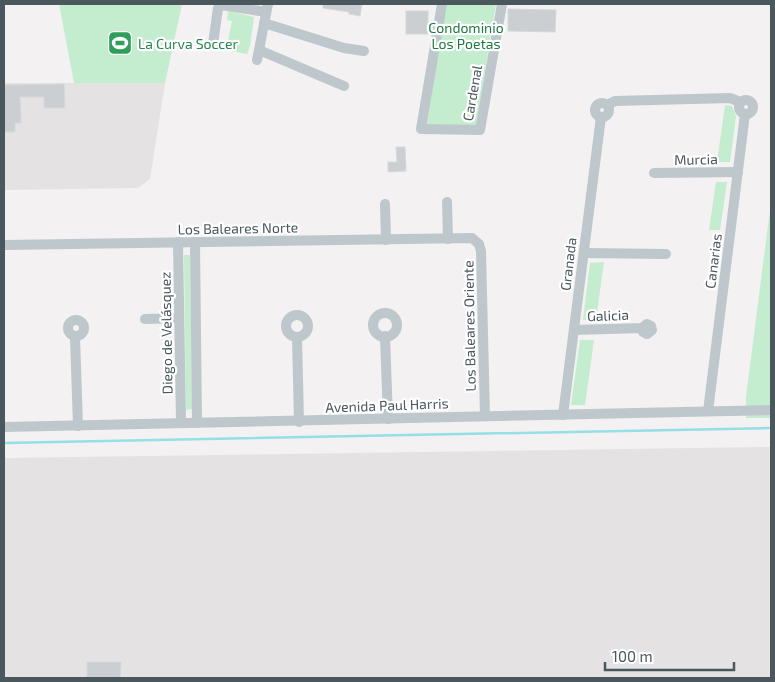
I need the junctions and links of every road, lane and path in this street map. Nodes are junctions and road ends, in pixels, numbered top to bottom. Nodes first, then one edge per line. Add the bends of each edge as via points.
1 (442, 4) edge
2 (502, 4) edge
3 (267, 8) edge
4 (264, 23) junction
5 (213, 44) dead end
6 (364, 51) dead end
7 (344, 86) dead end
8 (740, 102) joint
9 (738, 172) junction
10 (654, 173) dead end
11 (447, 202) dead end
12 (385, 204) dead end
13 (472, 238) joint
14 (386, 240) junction
15 (448, 240) junction
16 (178, 242) junction
17 (195, 242) junction
18 (4, 245) edge
19 (584, 253) junction
20 (666, 254) dead end
21 (179, 318) junction
22 (145, 319) dead end
23 (642, 328) dead end
24 (574, 330) junction
25 (385, 336) dead end
26 (76, 337) dead end
27 (297, 337) dead end
28 (771, 410) edge
29 (708, 412) junction
30 (563, 415) junction
31 (485, 416) junction
32 (388, 419) junction
33 (299, 422) junction
34 (197, 423) junction
35 (181, 424) junction
36 (78, 426) junction
37 (4, 427) edge

1 - 2 street, Cardenal via 421,129 480,130
3 - 4 street
3 - 5 street via 221,5
4 - 6 street via 344,48
4 - 7 street via 258,55
8 - 9 street, Canarias via 739,108 745,114
8 - 19 street, Granada via 730,98 616,101 596,106 595,113 601,117
9 - 10 street, Murcia
9 - 29 street, Canarias
11 - 15 street
12 - 14 street
13 - 15 street, Los Baleares Norte
13 - 31 street, Los Baleares Oriente via 481,251
14 - 15 street, Los Baleares Norte
14 - 17 street, Los Baleares Norte
16 - 17 street, Los Baleares Norte
16 - 18 street, Los Baleares Norte
16 - 21 street, Diego de Velásquez
17 - 34 street
19 - 20 street
19 - 24 street, Granada
21 - 22 street
21 - 35 street, Diego de Velásquez
23 - 24 street, Galicia
24 - 30 street, Granada
25 - 32 street
26 - 36 street
27 - 33 street
28 - 29 street, Avenida Paul Harris
29 - 30 street, Avenida Paul Harris
30 - 31 street, Avenida Paul Harris
31 - 32 street, Avenida Paul Harris
32 - 33 street, Avenida Paul Harris
33 - 34 street, Avenida Paul Harris
34 - 35 street, Avenida Paul Harris
35 - 36 street, Avenida Paul Harris
36 - 37 street, Avenida Paul Harris

